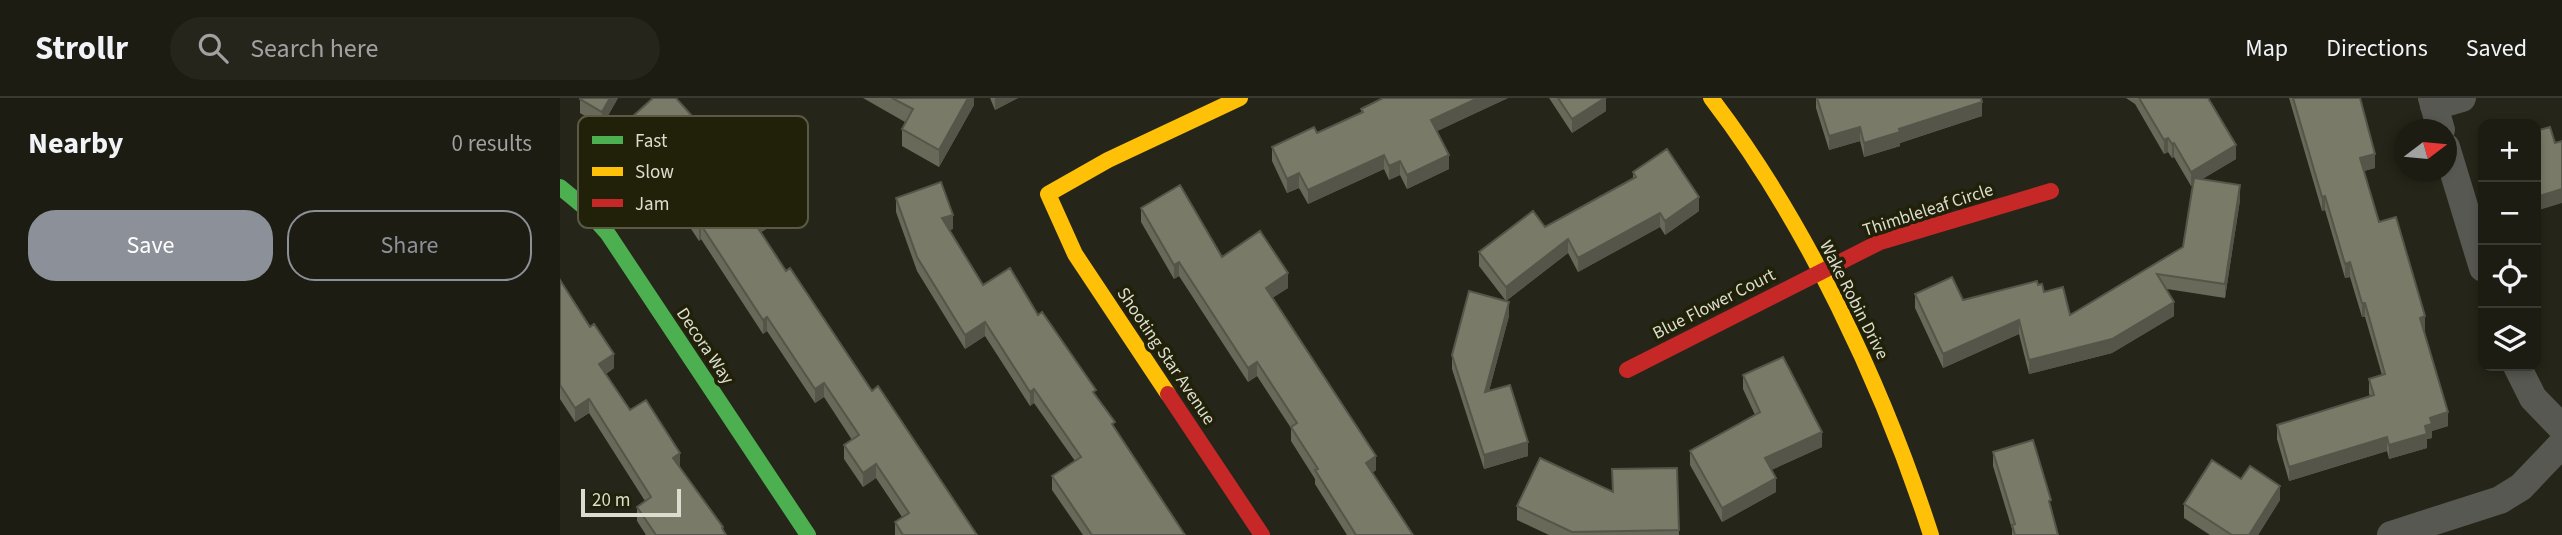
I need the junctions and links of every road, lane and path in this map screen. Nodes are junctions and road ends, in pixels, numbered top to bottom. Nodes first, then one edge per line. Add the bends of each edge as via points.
1 (1240, 98) edge
2 (1711, 98) edge
3 (2462, 98) edge
4 (2436, 111) edge
5 (2457, 182) edge
6 (560, 187) edge
7 (2051, 191) dead end
8 (578, 201) edge
9 (603, 228) edge
10 (2478, 252) edge
11 (1819, 272) junction
12 (1627, 370) dead end
13 (2520, 371) edge
14 (2562, 428) edge
15 (2562, 444) edge
16 (807, 535) edge
17 (1262, 535) edge
18 (1931, 535) edge
19 (2390, 535) edge

1 - 17 street, Shooting Star Avenue via 1108,160 1048,194 1075,254
2 - 11 street, Wake Robin Drive via 1754,158
3 - 4 street
5 - 10 street
6 - 8 street, Decora Way
7 - 11 street, Thimbleleaf Circle via 1880,242
9 - 16 street, Decora Way
11 - 12 street, Blue Flower Court
11 - 18 street, Wake Robin Drive via 1877,386
13 - 14 street via 2533,398
15 - 19 street via 2521,486 2500,500

